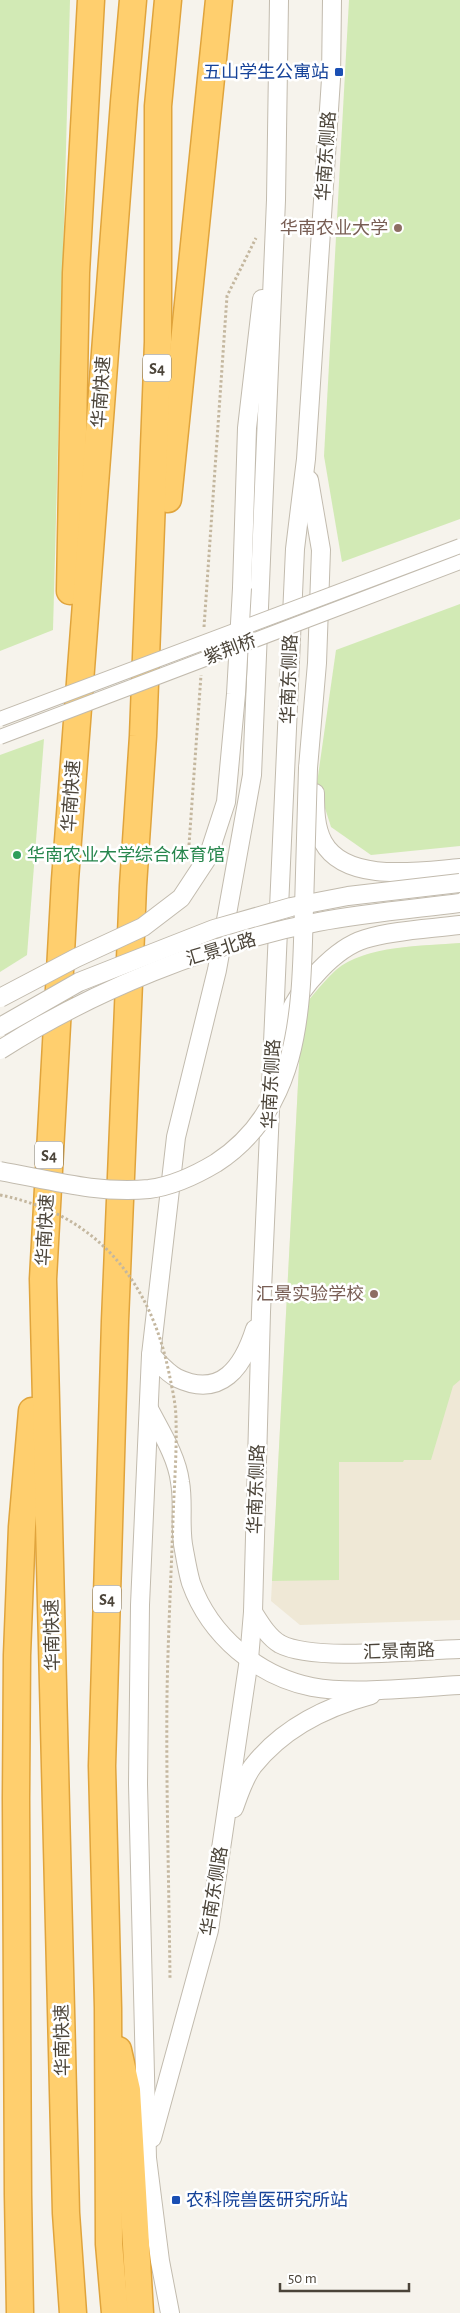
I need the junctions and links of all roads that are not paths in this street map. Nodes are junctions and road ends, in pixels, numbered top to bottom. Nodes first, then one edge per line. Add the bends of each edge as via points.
1 (91, 0) edge
2 (133, 0) edge
3 (168, 0) edge
4 (219, 0) edge
5 (279, 0) edge
6 (332, 0) edge
7 (276, 200) junction
8 (306, 459) junction
9 (460, 546) edge
10 (460, 562) edge
11 (313, 717) junction
12 (0, 719) edge
13 (143, 736) junction
14 (0, 737) edge
15 (460, 868) edge
16 (65, 880) junction
17 (460, 883) edge
18 (460, 904) edge
19 (460, 925) edge
20 (0, 998) edge
21 (0, 1027) edge
22 (0, 1050) edge
23 (270, 1089) junction
24 (0, 1172) edge
25 (43, 1279) junction
26 (261, 1312) junction
27 (151, 1355) junction
28 (149, 1409) junction
29 (252, 1612) junction
30 (460, 1648) edge
31 (249, 1659) junction
32 (460, 1685) edge
33 (394, 1688) junction
34 (221, 1846) junction
35 (108, 2008) junction
36 (147, 2158) junction
37 (20, 2313) edge
38 (72, 2313) edge
39 (115, 2313) edge
40 (140, 2313) edge
41 (170, 2313) edge

1 - 16 highway via 76,273
2 - 16 highway, 华南快速 / S4
3 - 13 highway, S4 via 158,106 158,342
4 - 13 highway
5 - 7 street, 华南东侧路
6 - 8 street, 华南东侧路 via 331,79
7 - 20 street, bridge via 246,428 242,588 226,802 208,857 181,898 143,927
7 - 27 street, 华南东侧路 via 252,775 217,970 176,1137
8 - 11 street via 321,550
8 - 23 street, 华南东侧路 via 295,549
9 - 12 street, 紫荆桥, bridge
10 - 14 street, 紫荆桥, bridge
11 - 15 street via 315,816 323,841 332,854 356,868 385,872
11 - 24 street, bridge via 308,768 302,970 296,1035 282,1085 260,1123 210,1167 173,1184 113,1191
13 - 35 highway, S4 via 133,886 115,1321 102,1746
16 - 25 highway, 华南快速 / S4
17 - 21 street, 汇景北路, bridge via 348,896 291,907 214,929 79,982
18 - 22 street, 汇景北路, bridge via 317,922 250,939 129,982 72,1009
19 - 23 street via 364,940 324,966 310,980 288,1016
23 - 26 street, 华南东侧路
25 - 37 highway via 22,1527 17,1655
25 - 38 highway, 华南快速 / S4 via 66,2213
26 - 27 street via 244,1358 224,1380 208,1385 192,1383 176,1377
26 - 29 street, 华南东侧路
27 - 28 street, 华南东侧路
28 - 31 street via 175,1461 180,1480 183,1547 191,1583 206,1614 226,1639
28 - 36 street, 华南东侧路 via 140,1605 138,1784
29 - 30 street, 汇景南路 via 279,1643 296,1650 338,1654
29 - 31 street, 华南东侧路
31 - 33 street via 268,1672 314,1688
31 - 34 street, 华南东侧路
32 - 33 street, 汇景南路
33 - 34 street via 313,1716 270,1748 252,1767 242,1786
34 - 36 street, 华南东侧路 via 209,1930
35 - 39 highway, S4 via 109,2244
35 - 40 highway via 127,2090
36 - 41 street, 华南东侧路

